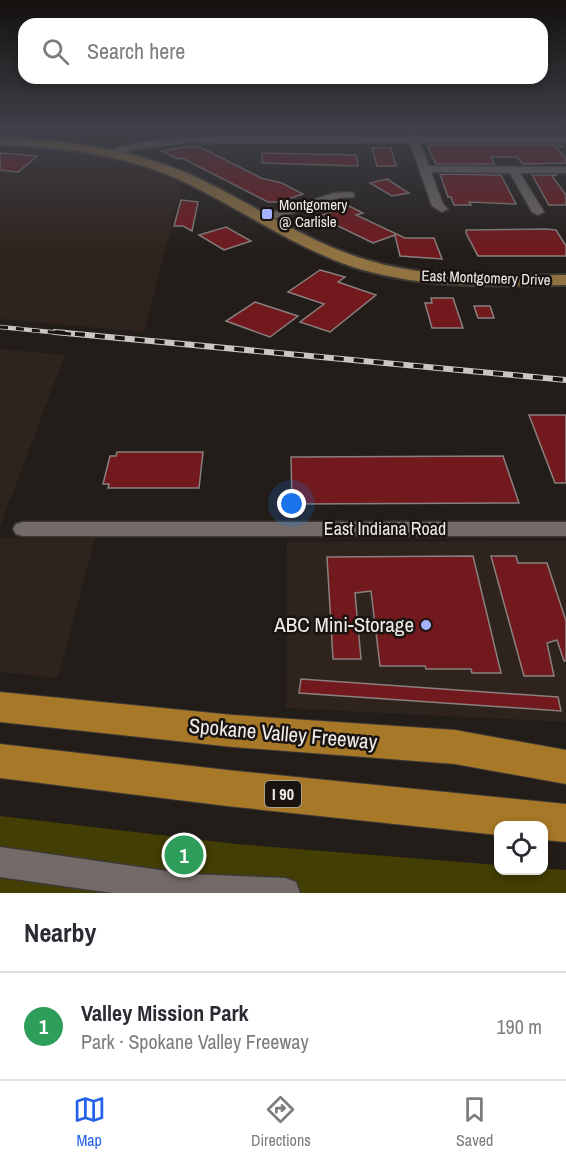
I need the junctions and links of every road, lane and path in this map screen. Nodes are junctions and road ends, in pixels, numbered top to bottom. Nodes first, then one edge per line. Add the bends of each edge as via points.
1 (426, 169) edge
2 (513, 169) edge
3 (167, 170) edge
4 (549, 170) edge
5 (566, 170) edge
6 (350, 195) dead end
7 (442, 209) dead end
8 (538, 212) dead end
9 (264, 218) junction
10 (566, 280) edge
11 (23, 529) dead end
12 (566, 529) edge
13 (0, 707) edge
14 (0, 761) edge
15 (566, 767) edge
16 (566, 823) edge
17 (0, 862) edge
18 (285, 893) edge

1 - 7 street
2 - 8 street
3 - 9 main road, East Montgomery Drive
4 - 5 street
6 - 9 street via 338,195
9 - 10 main road, East Montgomery Drive via 333,254 399,274 462,280
11 - 12 street, East Indiana Road
13 - 15 highway, Spokane Valley Freeway via 233,731 455,747
14 - 16 highway, I 90
17 - 18 street via 188,889

